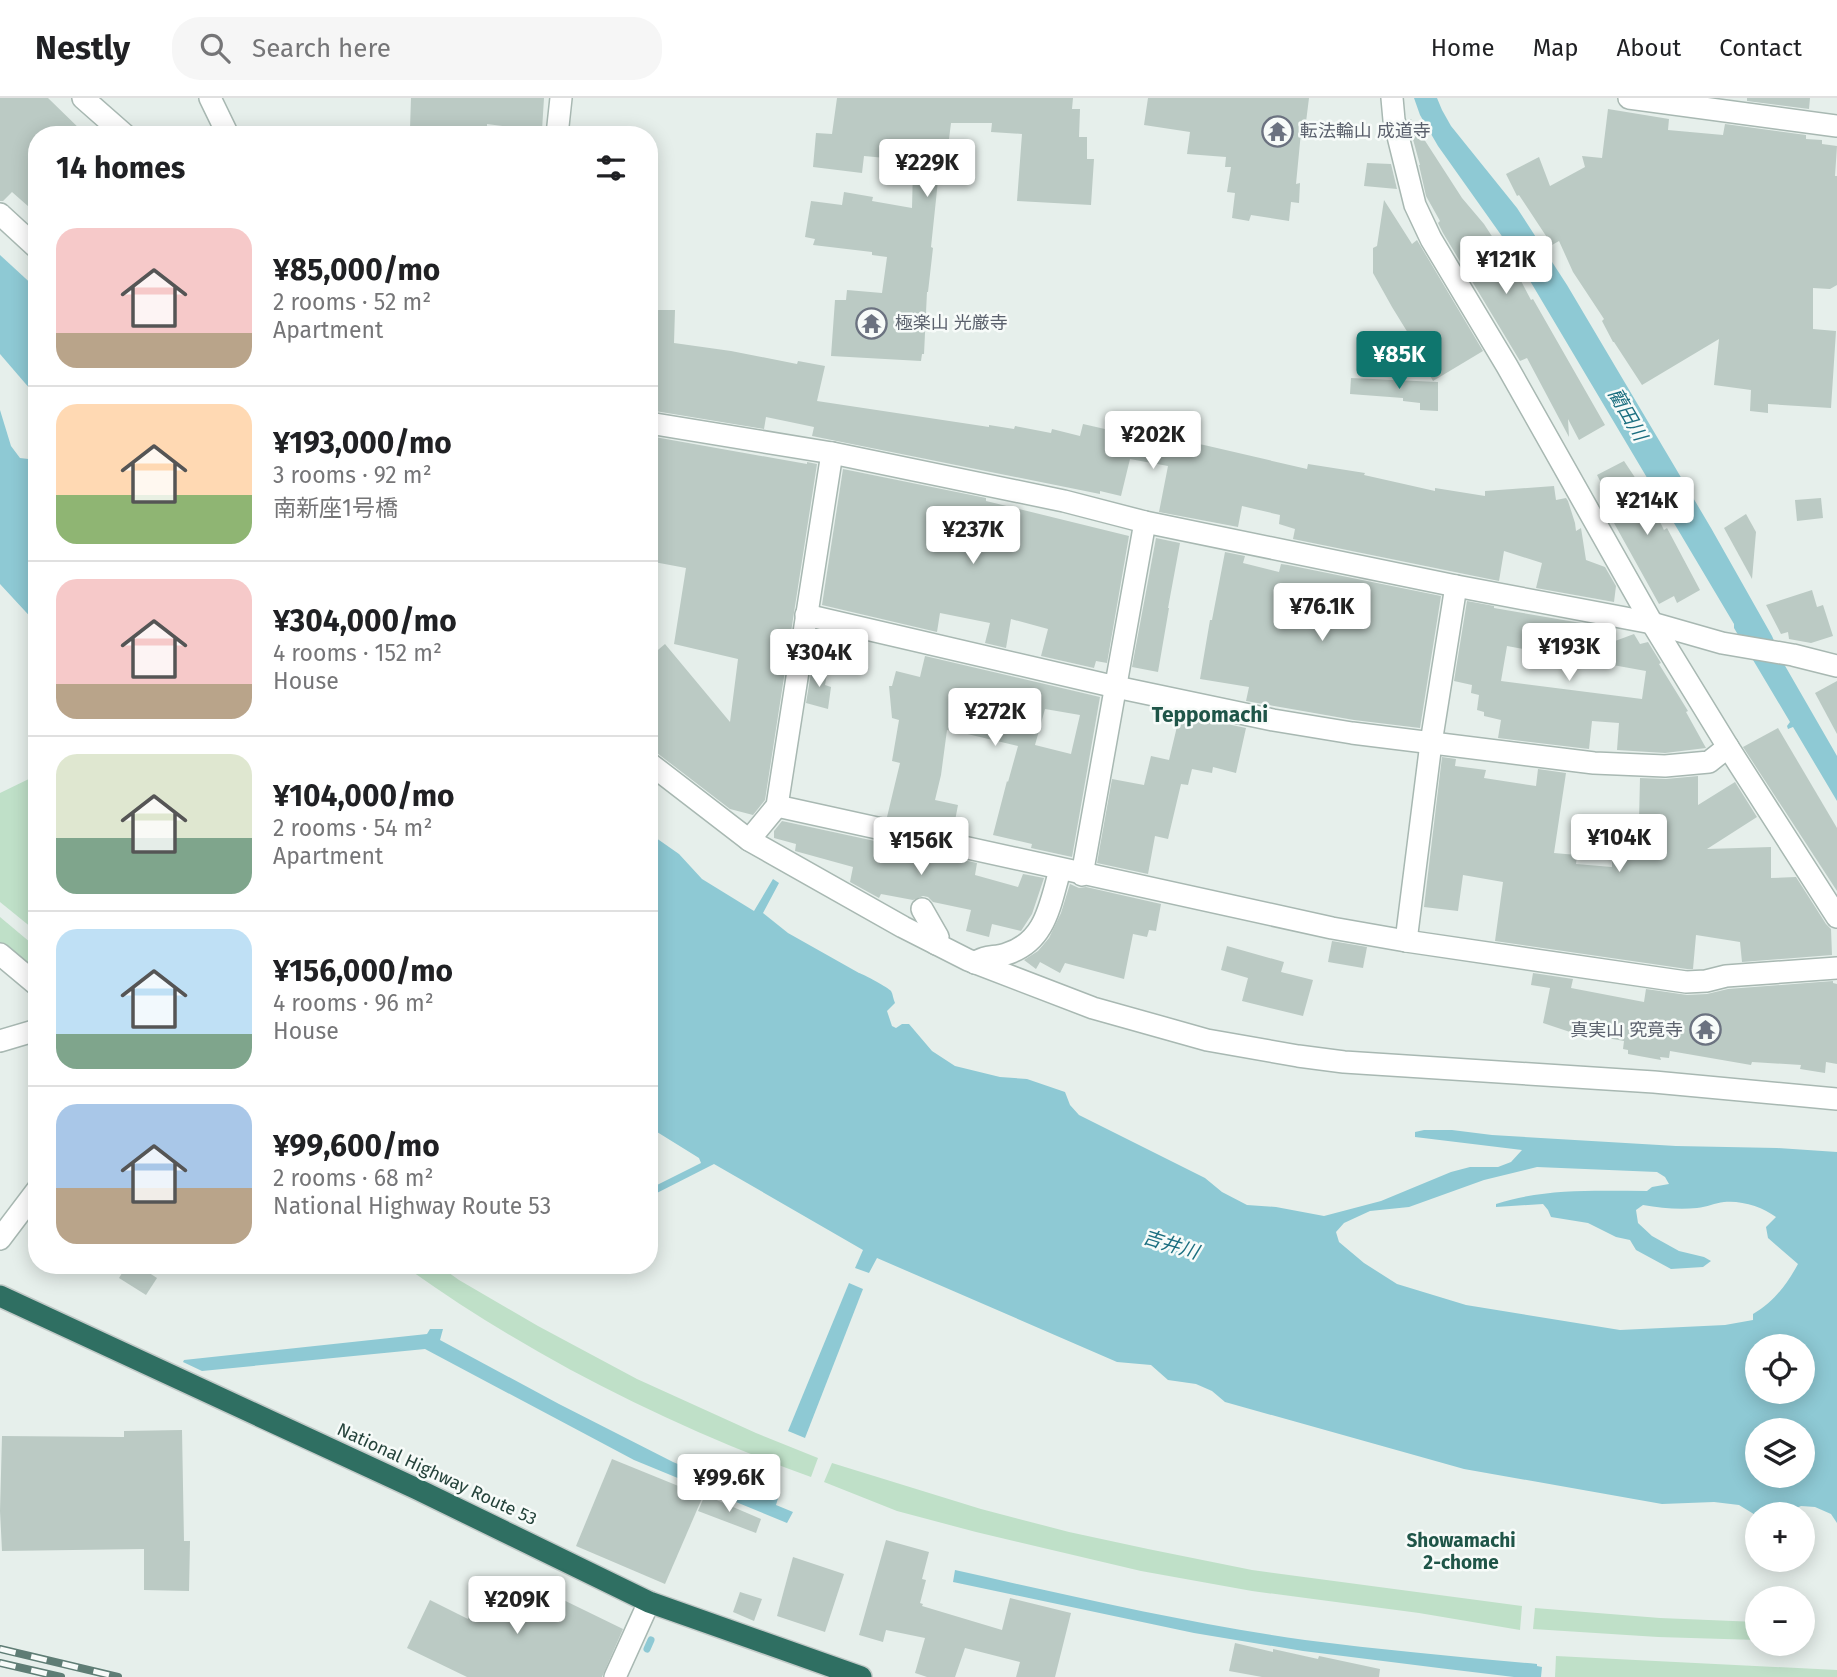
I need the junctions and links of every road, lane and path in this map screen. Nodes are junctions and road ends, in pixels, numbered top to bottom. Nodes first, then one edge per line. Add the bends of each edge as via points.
1 (83, 98) edge
2 (210, 98) edge
3 (561, 98) edge
4 (1392, 98) edge
5 (1629, 98) edge
6 (115, 126) edge
7 (224, 126) edge
8 (558, 126) edge
9 (1837, 126) edge
10 (0, 214) edge
11 (28, 240) edge
12 (658, 424) edge
13 (832, 453) junction
14 (1144, 522) junction
15 (1456, 586) junction
16 (806, 615) junction
17 (1652, 623) junction
18 (1837, 666) edge
19 (1116, 687) junction
20 (1432, 743) junction
21 (1728, 747) junction
22 (658, 770) edge
23 (777, 806) junction
24 (750, 840) junction
25 (1060, 870) junction
26 (1082, 874) junction
27 (922, 909) dead end
28 (1837, 916) edge
29 (1406, 941) junction
30 (936, 944) junction
31 (0, 954) edge
32 (975, 963) junction
33 (1837, 968) edge
34 (28, 977) edge
35 (28, 1033) edge
36 (0, 1041) edge
37 (1837, 1099) edge
38 (28, 1202) edge
39 (0, 1239) edge
40 (0, 1296) edge
41 (649, 1602) junction
42 (615, 1677) edge
43 (861, 1677) edge

1 - 6 street
2 - 7 street
3 - 8 street
4 - 17 street via 1415,205
5 - 9 street
10 - 11 street
12 - 13 street
13 - 14 street
13 - 16 street
14 - 15 street
14 - 19 street
15 - 17 street
15 - 20 street
16 - 19 street
16 - 23 street
17 - 18 street via 1722,643
17 - 21 street
19 - 20 street via 1273,720
19 - 26 street
20 - 21 street via 1594,763 1665,766 1709,762
20 - 29 street
21 - 28 street
22 - 24 street
23 - 24 street
23 - 25 street
24 - 30 street
25 - 26 street
25 - 32 street via 1045,921 1034,937 1011,953
26 - 29 street
27 - 30 street via 938,937
29 - 33 street via 1686,982
30 - 32 street
31 - 34 street
32 - 37 street via 1093,1008 1206,1040 1298,1056
35 - 36 street
38 - 39 street
40 - 41 highway, National Highway Route 53
41 - 42 street
41 - 43 highway, National Highway Route 53

